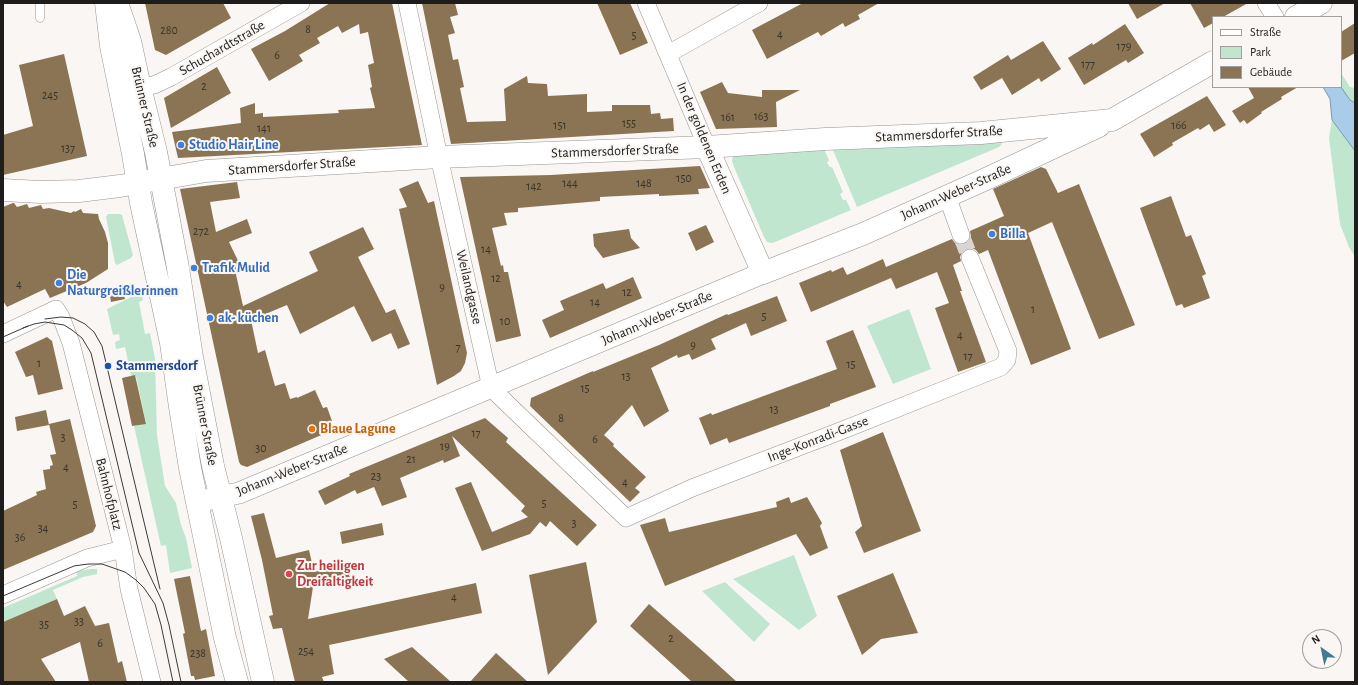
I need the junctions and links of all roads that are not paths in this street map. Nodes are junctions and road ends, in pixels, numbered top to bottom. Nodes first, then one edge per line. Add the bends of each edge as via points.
1 (40, 3) edge
2 (106, 3) edge
3 (117, 3) edge
4 (302, 3) edge
5 (407, 3) edge
6 (646, 3) edge
7 (759, 3) edge
8 (1266, 3) edge
9 (1321, 3) edge
10 (1274, 16) edge
11 (1298, 16) edge
12 (40, 18) dead end
13 (668, 54) junction
14 (1212, 63) edge
15 (140, 87) junction
16 (1112, 120) junction
17 (707, 148) junction
18 (439, 157) junction
19 (161, 178) junction
20 (137, 182) junction
21 (3, 190) edge
22 (947, 196) junction
23 (961, 235) tunnel mouth
24 (970, 258) tunnel mouth
25 (763, 273) junction
26 (3, 334) edge
27 (491, 388) junction
28 (220, 497) junction
29 (197, 502) junction
30 (123, 549) junction
31 (3, 595) edge
32 (152, 682) edge
33 (237, 682) edge
34 (263, 682) edge

1 - 12 lane
2 - 20 main road, Brünner Straße via 111,46
3 - 15 main road, Brünner Straße via 130,41
4 - 15 street, Schuchardtstraße via 171,77 154,85
5 - 18 street, Weilandgasse
6 - 13 street, In der goldenen Erden
7 - 13 street
8 - 10 street
9 - 11 main road
13 - 17 street, In der goldenen Erden
14 - 16 main road, Stammersdorfer Straße
15 - 19 main road, Brünner Straße
16 - 17 main road, Stammersdorfer Straße via 981,133
16 - 22 main road, Johann-Weber-Straße
17 - 18 main road, Stammersdorfer Straße
17 - 25 main road, In der goldenen Erden
18 - 19 main road, Stammersdorfer Straße via 206,171
18 - 27 street, Weilandgasse
19 - 20 main road, Stammersdorfer Straße
19 - 28 main road, Brünner Straße via 192,357
20 - 21 main road, Stammersdorfer Straße via 78,191
20 - 29 main road, Brünner Straße via 171,343
22 - 23 street
22 - 25 main road, Johann-Weber-Straße via 863,234
24 - 27 street, Inge-Konradi-Gasse via 1008,351 1007,360 1001,367 692,488 626,518
25 - 27 street, Johann-Weber-Straße
26 - 30 street, Bahnhofplatz via 56,309 61,316
27 - 28 street, Johann-Weber-Straße via 239,494
28 - 29 street, Johann-Weber-Straße
28 - 34 main road, Brünner Straße
29 - 33 main road, Brünner Straße via 225,638
30 - 31 street via 86,558
30 - 32 street, Bahnhofplatz via 129,589

